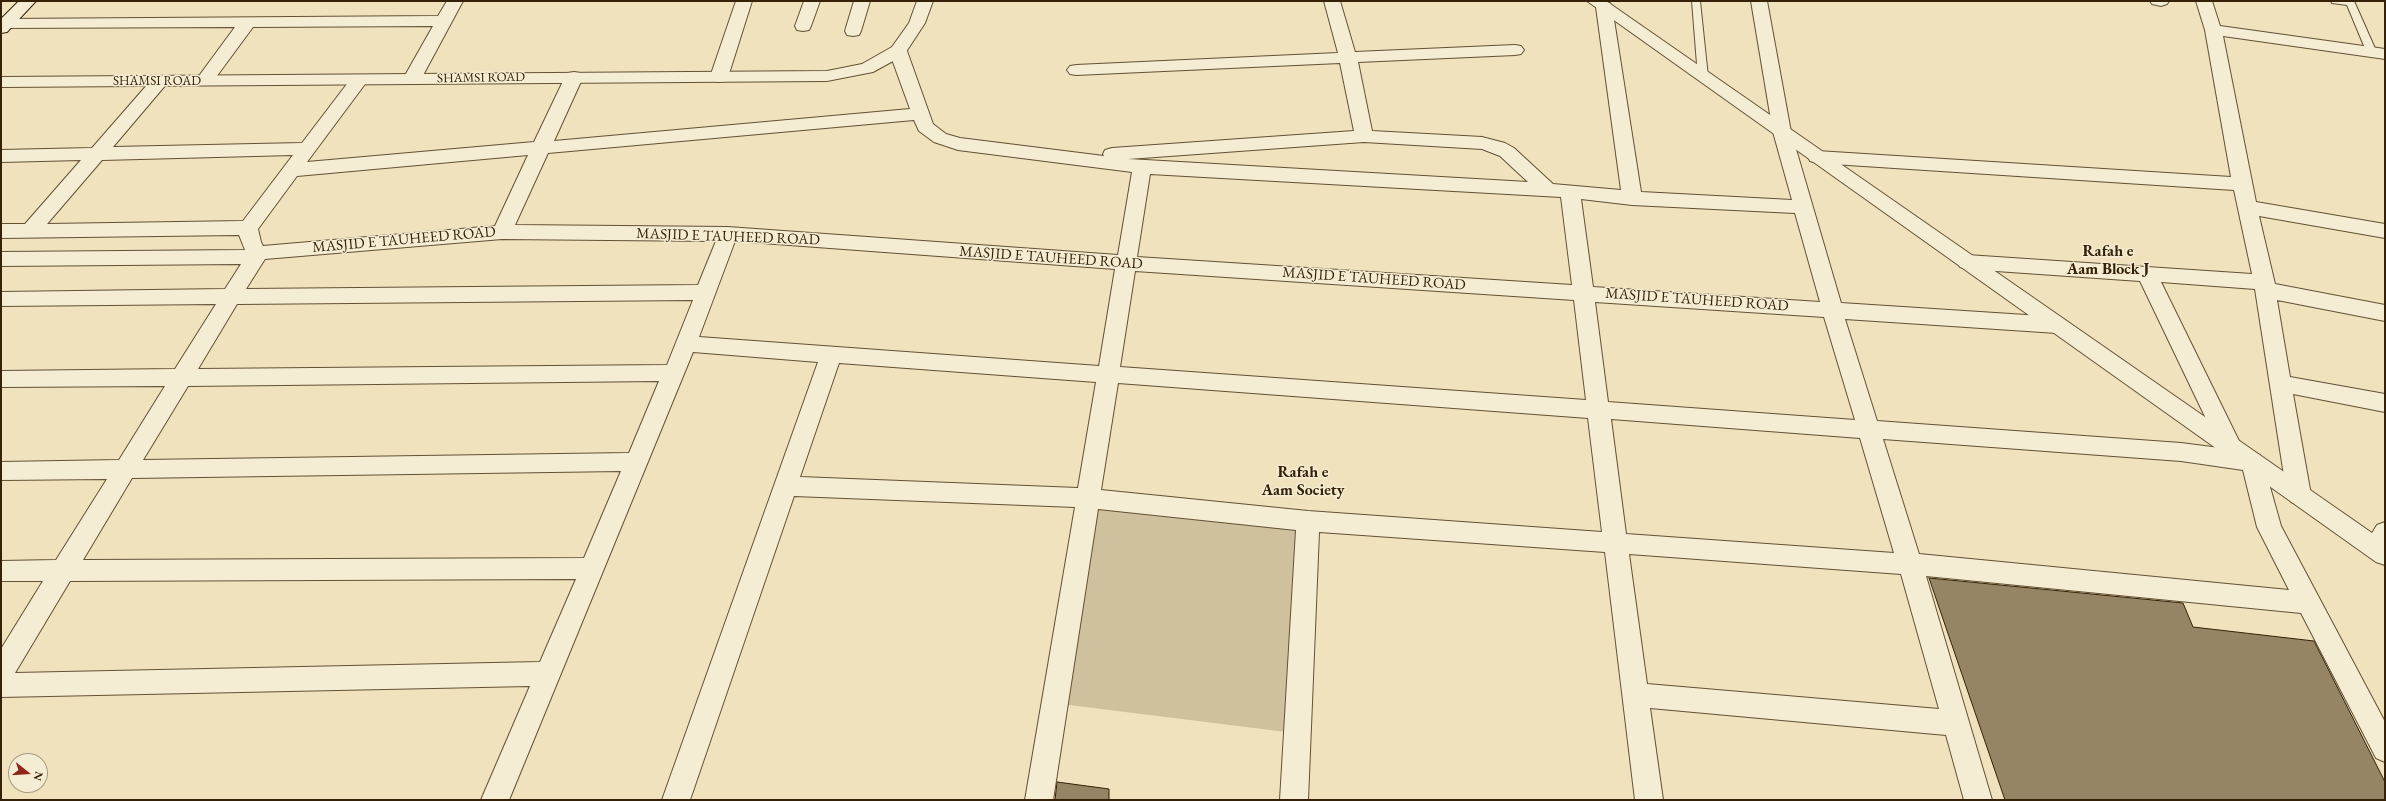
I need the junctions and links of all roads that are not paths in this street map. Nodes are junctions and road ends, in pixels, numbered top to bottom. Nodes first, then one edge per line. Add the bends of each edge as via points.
1 (28, 1) edge
2 (455, 1) edge
3 (744, 1) edge
4 (812, 1) edge
5 (862, 1) edge
6 (925, 1) edge
7 (1332, 1) edge
8 (1696, 1) edge
9 (1759, 1) edge
10 (2204, 1) edge
11 (2335, 1) edge
12 (2350, 2) edge
13 (1599, 4) edge
14 (444, 21) junction
15 (248, 22) junction
16 (3, 26) edge
17 (803, 26) dead end
18 (2213, 30) junction
19 (853, 31) dead end
20 (1515, 50) dead end
21 (898, 51) junction
22 (2378, 54) edge
23 (1348, 58) junction
24 (1076, 70) dead end
25 (719, 76) junction
26 (574, 77) junction
27 (1703, 77) junction
28 (412, 79) junction
29 (160, 80) junction
30 (205, 80) junction
31 (359, 80) junction
32 (1, 82) edge
33 (920, 114) junction
34 (1782, 132) junction
35 (1364, 136) junction
36 (543, 148) junction
37 (307, 150) junction
38 (98, 154) junction
39 (1, 156) edge
40 (1061, 157) junction
41 (1817, 157) junction
42 (1142, 167) junction
43 (292, 170) junction
44 (2242, 184) junction
45 (1559, 191) junction
46 (1632, 198) junction
47 (1803, 207) junction
48 (2247, 207) junction
49 (248, 228) junction
50 (1, 231) edge
51 (30, 231) junction
52 (2385, 231) edge
53 (502, 232) junction
54 (728, 234) junction
55 (257, 255) junction
56 (1, 259) edge
57 (1967, 262) junction
58 (1127, 263) junction
59 (2147, 274) junction
60 (2264, 286) junction
61 (706, 292) junction
62 (1584, 293) junction
63 (231, 297) junction
64 (1, 299) edge
65 (1832, 309) junction
66 (2385, 313) edge
67 (2057, 325) junction
68 (686, 344) junction
69 (831, 355) junction
70 (674, 373) junction
71 (182, 376) junction
72 (1108, 376) junction
73 (1, 379) edge
74 (2280, 383) junction
75 (2385, 403) edge
76 (1599, 411) junction
77 (1868, 430) junction
78 (2230, 447) junction
79 (636, 462) junction
80 (2252, 462) junction
81 (125, 469) junction
82 (1, 471) edge
83 (786, 486) junction
84 (2299, 495) junction
85 (1088, 498) junction
86 (1308, 521) junction
87 (1616, 544) junction
88 (2382, 545) edge
89 (1910, 564) junction
90 (592, 568) junction
91 (64, 570) junction
92 (1, 572) edge
93 (2309, 603) junction
94 (1, 672) edge
95 (548, 674) junction
96 (1, 685) edge
97 (1635, 695) junction
98 (1955, 723) junction
99 (2385, 749) edge
100 (495, 800) edge
101 (676, 800) edge
102 (1039, 800) edge
103 (1294, 800) edge
104 (1648, 800) edge
105 (1978, 800) edge

1 - 16 street
2 - 14 street
3 - 25 street
4 - 17 street
5 - 19 street
6 - 21 street, SHAMSI ROAD via 918,23
7 - 23 street
8 - 27 lane
9 - 34 street
10 - 18 street
11 - 12 lane
12 - 22 lane
13 - 27 street
13 - 46 street
14 - 15 street
14 - 28 street
15 - 16 street
15 - 30 street
18 - 22 street
18 - 44 street
20 - 23 street
21 - 25 street, SHAMSI ROAD via 867,68 827,76
21 - 33 street
23 - 24 street
23 - 35 street
25 - 26 street, SHAMSI ROAD
26 - 28 street, SHAMSI ROAD
26 - 36 street
27 - 34 street
28 - 31 street, SHAMSI ROAD
29 - 30 street, SHAMSI ROAD
29 - 32 street, SHAMSI ROAD
29 - 38 street
30 - 31 street, SHAMSI ROAD
31 - 37 street
33 - 36 street
33 - 40 street via 925,127 940,138 958,144
34 - 41 street
34 - 47 street
35 - 40 street
35 - 45 street via 1482,143 1498,147
36 - 43 street
36 - 53 street
37 - 38 street
37 - 43 street
38 - 39 street
38 - 51 street
40 - 42 street
41 - 44 street
41 - 57 street
42 - 45 street
42 - 58 street
43 - 49 street
44 - 48 street
45 - 46 street
45 - 62 street
46 - 47 street
47 - 65 street
48 - 52 street
48 - 60 street
49 - 51 street
49 - 55 street
50 - 51 street
53 - 54 street, MASJID E TAUHEED ROAD
53 - 55 street, MASJID E TAUHEED ROAD
54 - 58 street, MASJID E TAUHEED ROAD
54 - 61 street
55 - 56 street, MASJID E TAUHEED ROAD
55 - 63 street
57 - 59 street
57 - 67 street
58 - 62 street, MASJID E TAUHEED ROAD
58 - 72 street
59 - 60 street
59 - 78 street
60 - 66 street
60 - 74 street
61 - 63 street
61 - 68 street
62 - 65 street, MASJID E TAUHEED ROAD
62 - 76 street
63 - 64 street
63 - 71 street
65 - 67 street, MASJID E TAUHEED ROAD
65 - 77 street
67 - 78 street
68 - 69 street
68 - 70 street
69 - 72 street
69 - 83 street
70 - 71 street
70 - 79 street
71 - 73 street
71 - 81 street
72 - 76 street
72 - 85 street
74 - 75 street
74 - 84 street
76 - 77 street
76 - 87 street
77 - 80 street via 2181,452
77 - 89 street
78 - 80 street
79 - 81 street
79 - 90 street
80 - 84 street
80 - 93 street via 2269,527
81 - 82 street
81 - 91 street
83 - 85 street
83 - 101 street
84 - 88 street
85 - 86 street
85 - 102 street
86 - 87 street
86 - 103 street
87 - 89 street
87 - 97 street
89 - 93 street
89 - 98 street
90 - 91 street
90 - 95 street
91 - 92 street
91 - 94 street
93 - 99 street
95 - 96 street
95 - 100 street
97 - 98 street
97 - 104 street
98 - 105 street

